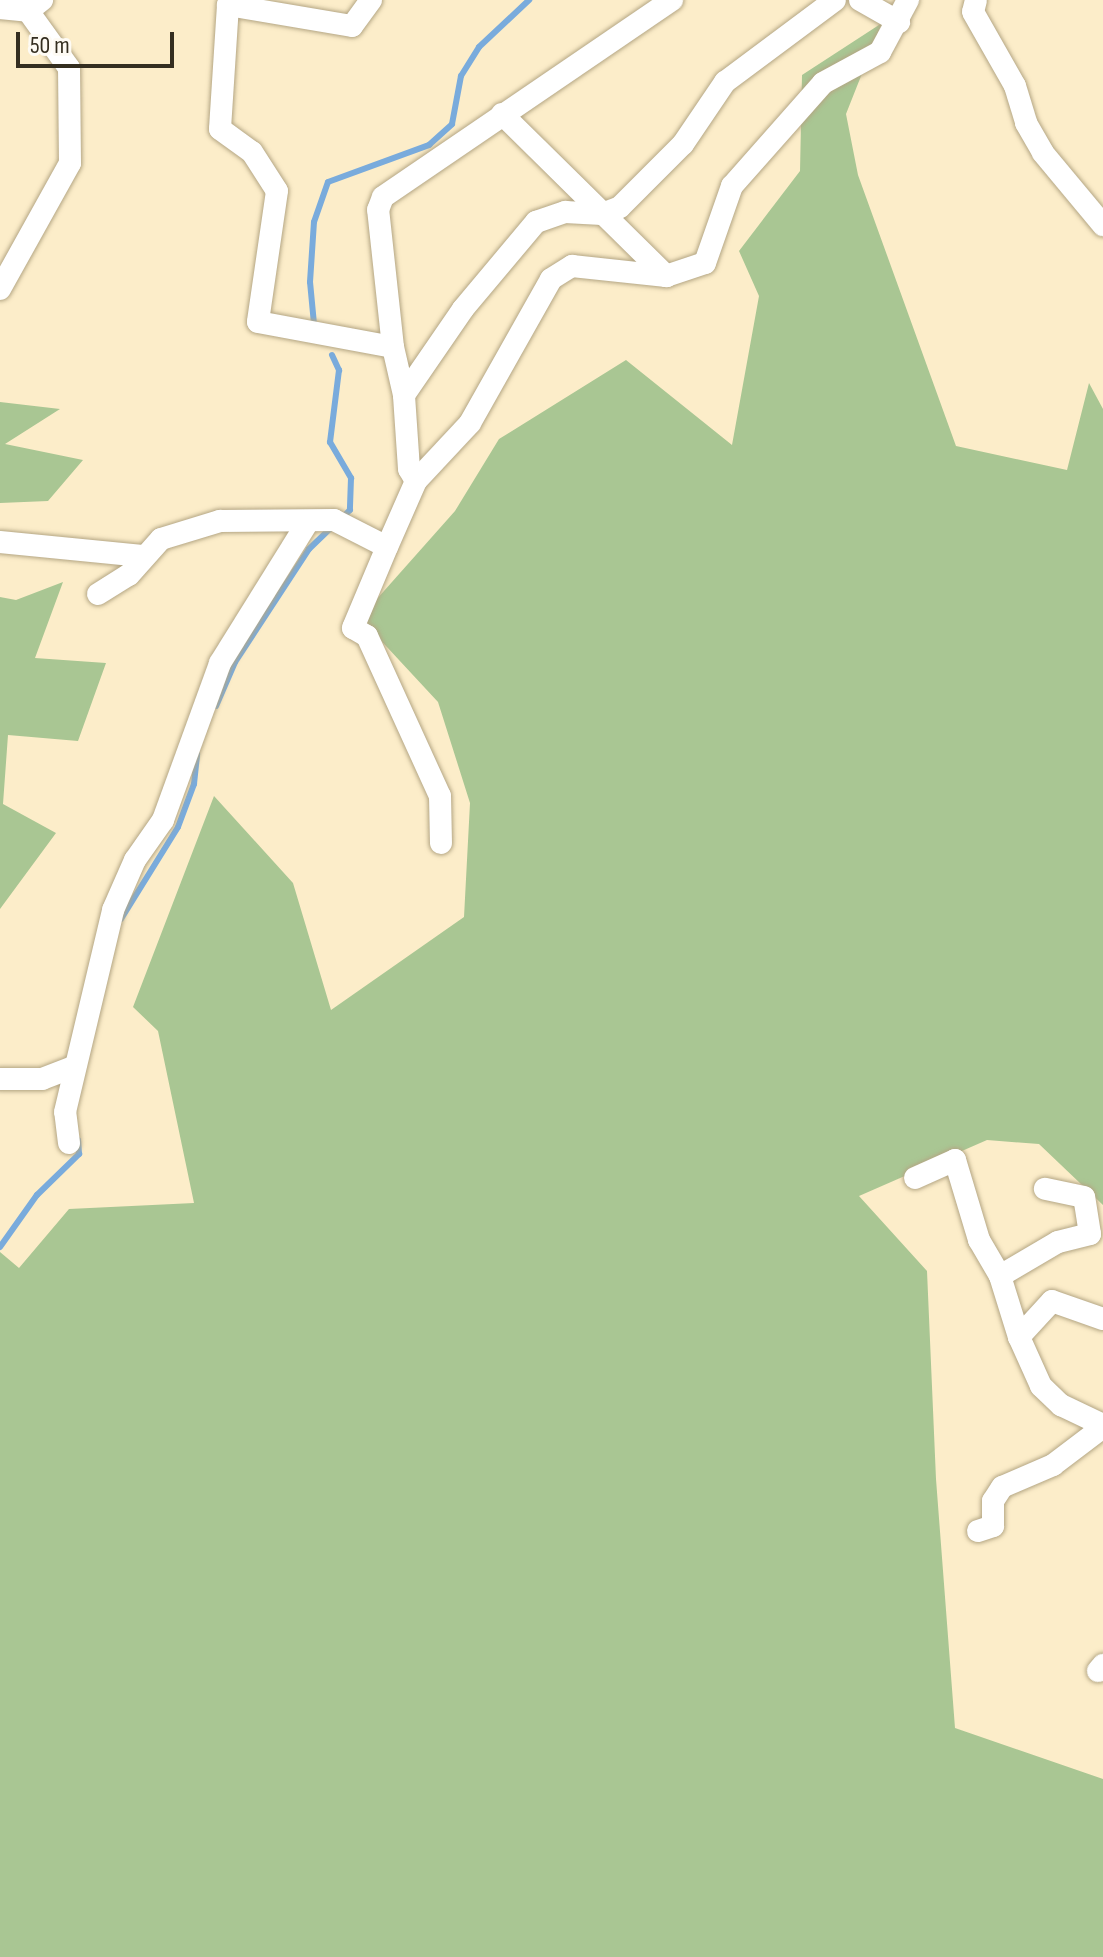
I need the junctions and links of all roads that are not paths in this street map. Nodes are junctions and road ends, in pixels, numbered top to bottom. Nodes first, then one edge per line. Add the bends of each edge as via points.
1 (371, 0) edge
2 (672, 0) edge
3 (835, 0) edge
4 (860, 0) edge
5 (908, 0) edge
6 (976, 0) edge
7 (35, 5) edge
8 (0, 8) edge
9 (899, 22) junction
10 (502, 114) junction
11 (602, 214) junction
12 (1103, 225) edge
13 (666, 276) junction
14 (0, 289) edge
15 (393, 347) junction
16 (404, 395) junction
17 (416, 481) junction
18 (307, 523) junction
19 (0, 542) edge
20 (387, 547) junction
21 (142, 556) junction
22 (98, 594) dead end
23 (441, 843) dead end
24 (74, 1067) junction
25 (0, 1079) edge
26 (69, 1143) dead end
27 (915, 1178) dead end
28 (1045, 1189) dead end
29 (1000, 1276) junction
30 (1103, 1319) edge
31 (1019, 1337) junction
32 (1102, 1423) edge
33 (978, 1531) dead end

1 - 15 street via 352,26 228,5 220,129 252,152 277,191 258,322
2 - 10 street
3 - 11 street via 725,82 683,144 620,207
4 - 9 street
5 - 9 street
6 - 12 street via 973,12 1015,86 1037,143
7 - 8 street
7 - 14 street via 69,68 70,163
9 - 13 street via 880,52 823,83 732,186 705,263
10 - 11 street
10 - 15 street via 383,197 378,210
11 - 13 street
11 - 16 street via 565,212 536,222 463,309
13 - 17 street via 584,265 551,279 470,423
15 - 16 street
16 - 17 street via 409,469
17 - 20 street
18 - 20 street via 334,520
18 - 21 street via 220,521 181,529
18 - 24 street via 220,663 163,820 135,860 113,910
19 - 21 street
20 - 23 street via 353,628 367,636 440,796
21 - 22 street via 129,575
24 - 25 street via 42,1079
24 - 26 street via 65,1112
27 - 29 street via 955,1160 979,1240
28 - 29 street via 1084,1197 1090,1234 1058,1242
29 - 31 street
30 - 31 street via 1052,1301
31 - 32 street via 1041,1386 1061,1405
32 - 33 street via 1053,1465 1002,1487 993,1501 993,1526

